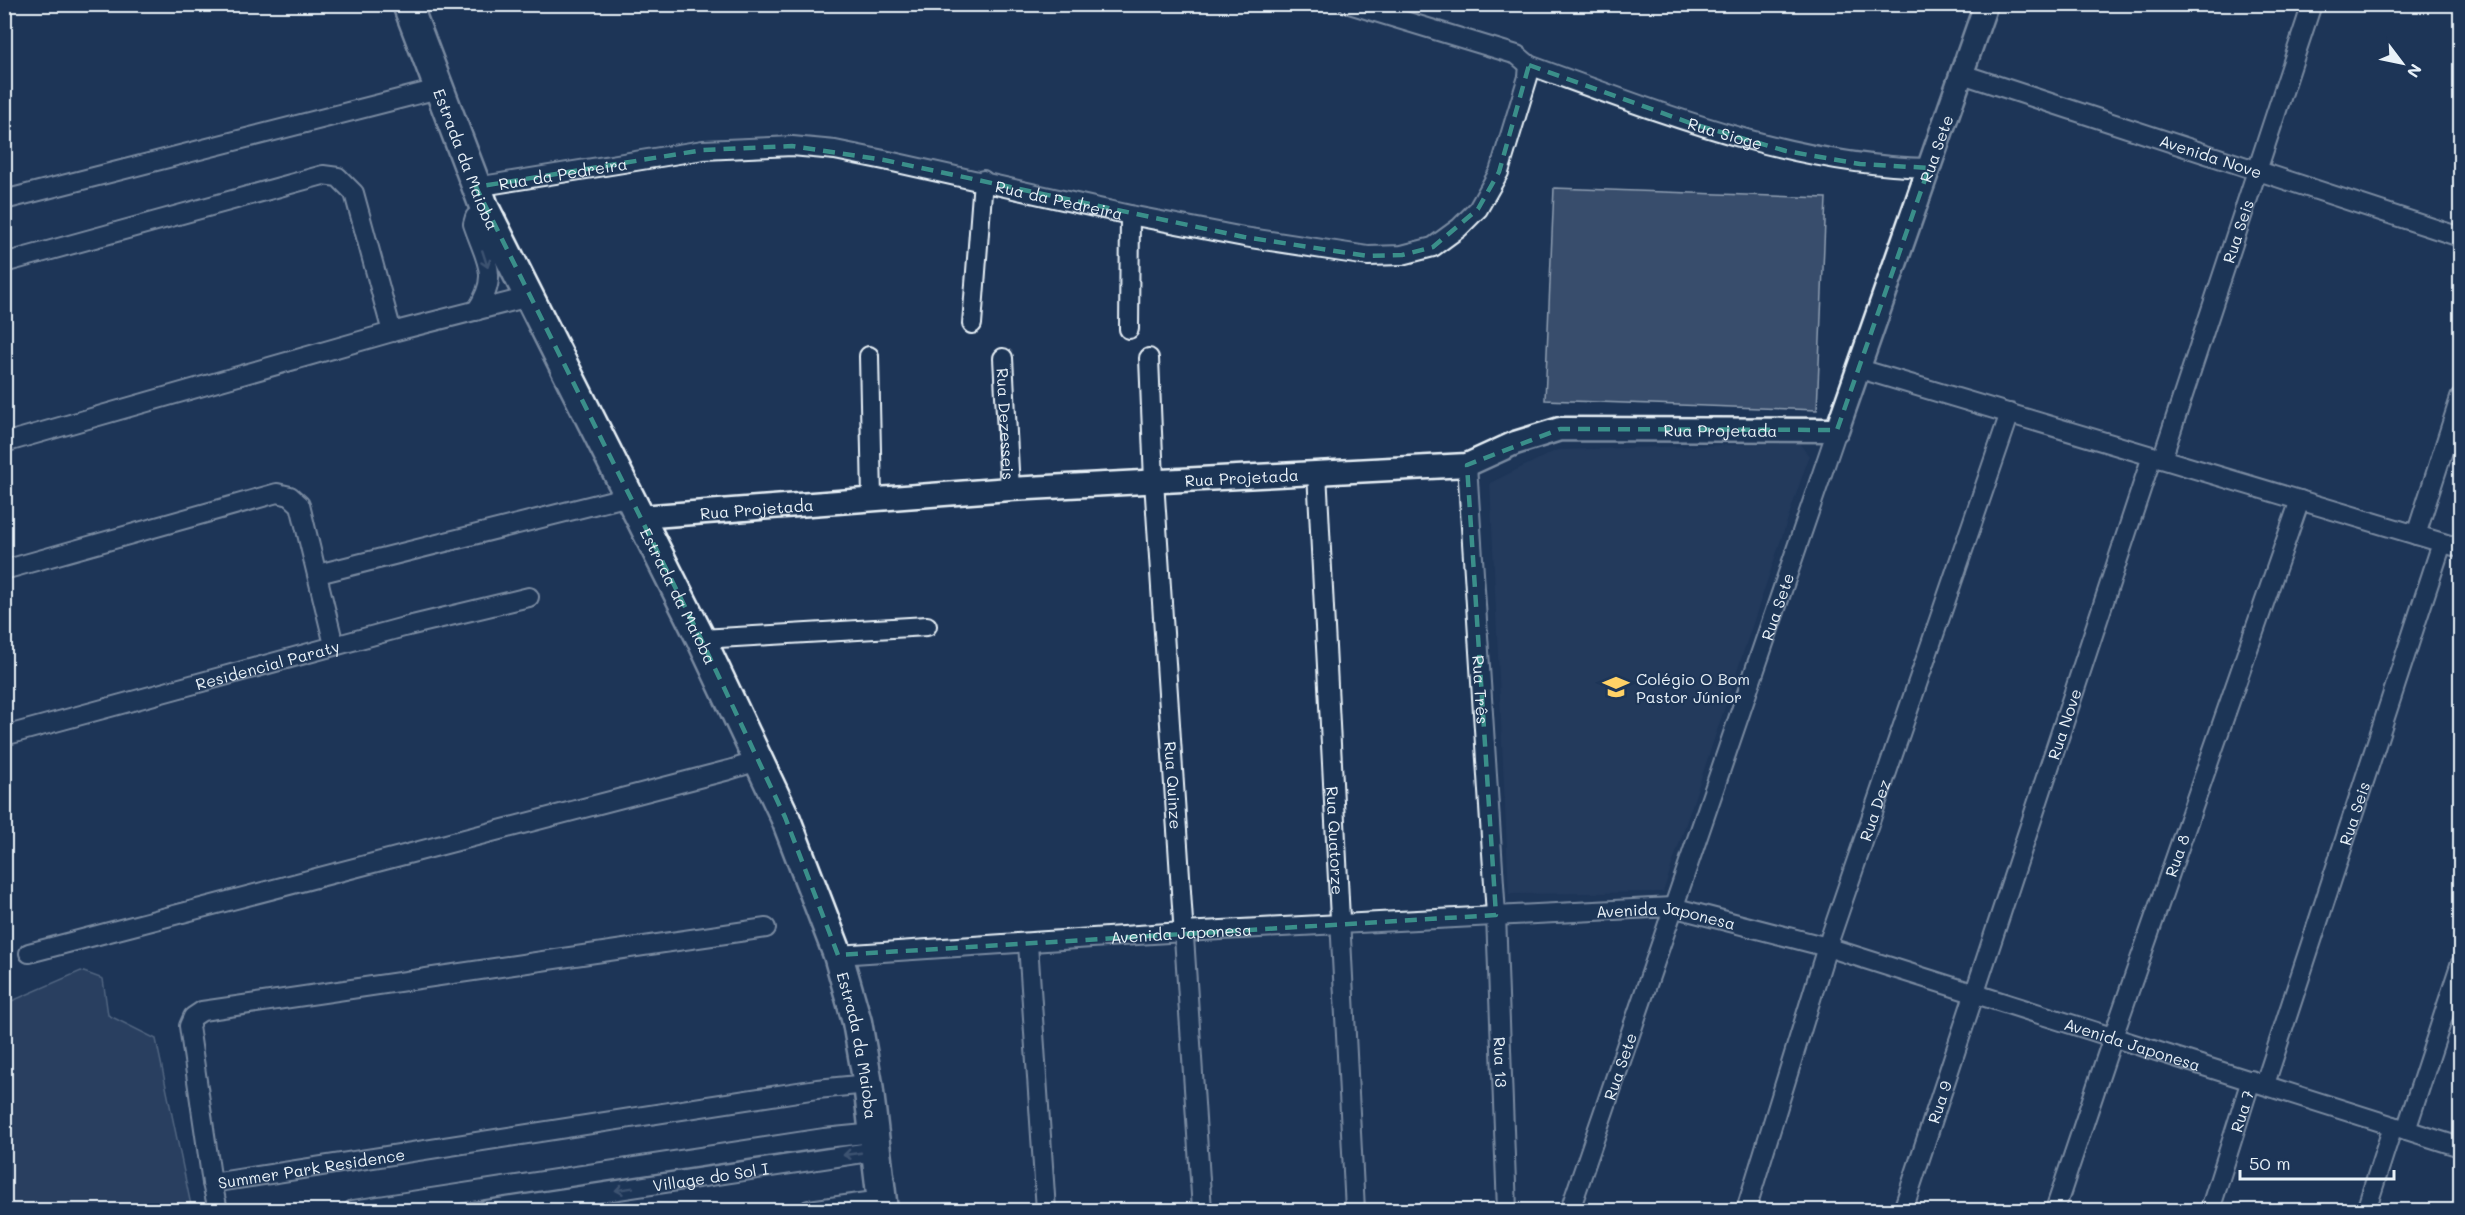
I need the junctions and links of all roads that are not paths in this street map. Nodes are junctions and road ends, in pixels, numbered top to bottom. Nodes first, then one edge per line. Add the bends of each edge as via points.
1 (407, 4) edge
2 (1349, 4) edge
3 (1986, 4) edge
4 (2312, 4) edge
5 (1529, 65) junction
6 (1962, 74) junction
7 (438, 88) junction
8 (1929, 168) junction
9 (2258, 170) junction
10 (983, 180) junction
11 (481, 198) junction
12 (4, 200) edge
13 (1130, 215) junction
14 (2460, 237) edge
15 (4, 263) edge
16 (529, 297) junction
17 (476, 311) junction
18 (972, 324) dead end
19 (1128, 329) dead end
20 (392, 332) junction
21 (869, 356) dead end
22 (1003, 358) dead end
23 (1149, 358) dead end
24 (1860, 369) junction
25 (2460, 398) edge
26 (2010, 413) junction
27 (1837, 430) junction
28 (4, 443) edge
29 (2157, 458) junction
30 (1467, 465) junction
31 (1317, 472) junction
32 (1154, 481) junction
33 (1010, 489) junction
34 (872, 498) junction
35 (2300, 500) junction
36 (634, 506) junction
37 (2416, 535) junction
38 (2442, 543) junction
39 (2460, 548) edge
40 (4, 570) edge
41 (318, 574) junction
42 (529, 597) dead end
43 (927, 626) dead end
44 (700, 639) junction
45 (334, 645) junction
46 (4, 736) edge
47 (758, 761) junction
48 (1672, 907) junction
49 (1496, 915) junction
50 (1341, 924) junction
51 (766, 928) dead end
52 (1183, 932) junction
53 (1029, 944) junction
54 (1827, 947) junction
55 (29, 953) dead end
56 (838, 955) junction
57 (2460, 965) edge
58 (1976, 993) junction
59 (2113, 1037) junction
60 (2258, 1082) junction
61 (868, 1084) junction
62 (2399, 1128) junction
63 (876, 1142) junction
64 (2460, 1147) edge
65 (212, 1183) junction
66 (882, 1205) edge
67 (218, 1210) edge
68 (353, 1210) edge
69 (488, 1210) edge
70 (809, 1210) edge
71 (1046, 1210) edge
72 (1202, 1210) edge
73 (1355, 1210) edge
74 (1507, 1210) edge
75 (1570, 1210) edge
76 (1746, 1210) edge
77 (1903, 1210) edge
78 (2055, 1210) edge
79 (2210, 1210) edge
80 (2366, 1210) edge

1 - 7 main road, Estrada da Maioba
2 - 5 street, Rua Sioge via 1517,55
3 - 6 street, Rua Sete
4 - 9 street, Rua Seis
5 - 8 street, Rua Sioge via 1690,123 1786,151 1860,164
5 - 13 street, Rua da Pedreira via 1499,172 1478,209 1433,247 1402,255 1368,256
6 - 8 street, Rua Sete
6 - 9 street, Avenida Nove
7 - 11 main road, Estrada da Maioba
7 - 12 street
8 - 24 street, Rua Sete
9 - 14 street, Avenida Nove
9 - 29 street, Rua Seis
10 - 11 street, Rua da Pedreira via 835,150 792,146 703,150
10 - 13 street, Rua da Pedreira
10 - 18 street
11 - 16 main road, Estrada da Maioba
11 -> 17 street via 473,224 490,281
13 - 19 street
15 - 20 street via 323,175 338,177 354,193
16 - 17 street
16 - 36 main road, Estrada da Maioba
17 - 20 street
20 - 28 street
21 - 34 street
22 - 33 street, Rua Dezesseis
23 - 32 street, Rua Quinze
24 - 26 street
24 - 27 street, Rua Sete
25 - 37 street
26 - 29 street
26 - 54 street, Rua Dez
27 - 30 street, Rua Projetada via 1560,429 1515,443
27 - 48 street, Rua Sete
29 - 35 street
29 - 58 street, Rua Nove
30 - 31 street, Rua Projetada
30 - 49 street, Rua Três
31 - 32 street, Rua Projetada
31 - 50 street, Rua Quatorze
32 - 33 street, Rua Projetada
32 - 52 street, Rua Quinze
33 - 34 street, Rua Projetada
34 - 36 street, Rua Projetada
35 - 37 street
35 - 59 street, Rua 8
36 - 41 street
36 - 44 main road, Estrada da Maioba
37 - 38 street
38 - 39 street
38 - 60 street, Rua Seis
40 - 41 street, Residencial Paraty via 278,493 290,496 300,505
41 - 45 street, Residencial Paraty
42 - 45 street
43 - 44 street
44 - 47 main road, Estrada da Maioba
45 - 46 street, Residencial Paraty
47 - 55 street
47 - 56 main road, Estrada da Maioba via 785,817
48 - 49 street, Avenida Japonesa
48 - 54 street, Avenida Japonesa
48 - 75 street, Rua Sete
49 - 50 street, Avenida Japonesa
49 - 74 street, Rua 13
50 - 52 street, Avenida Japonesa
50 - 73 street, Rua Quatorze
51 - 65 street, Summer Park Residence via 202,1011 189,1026
52 - 53 street, Avenida Japonesa
52 - 72 street, Rua Quinze
53 - 56 street, Avenida Japonesa
53 - 71 street
54 - 58 street, Avenida Japonesa
54 - 76 street, Rua Dez
56 - 61 main road, Estrada da Maioba via 857,1022
57 - 62 street
58 - 59 street, Avenida Japonesa
58 - 77 street, Rua 9
59 - 60 street, Avenida Japonesa
59 - 78 street, Rua 8
60 - 62 street, Avenida Japonesa
60 - 79 street, Rua 7
61 - 63 main road, Estrada da Maioba
61 - 65 street, Summer Park Residence
62 - 64 street, Avenida Japonesa
62 - 80 street
63 - 66 main road, Estrada da Maioba
63 - 68 street via 824,1138
63 -> 69 street, Village do Sol I via 827,1158
65 - 67 street
66 - 70 street

